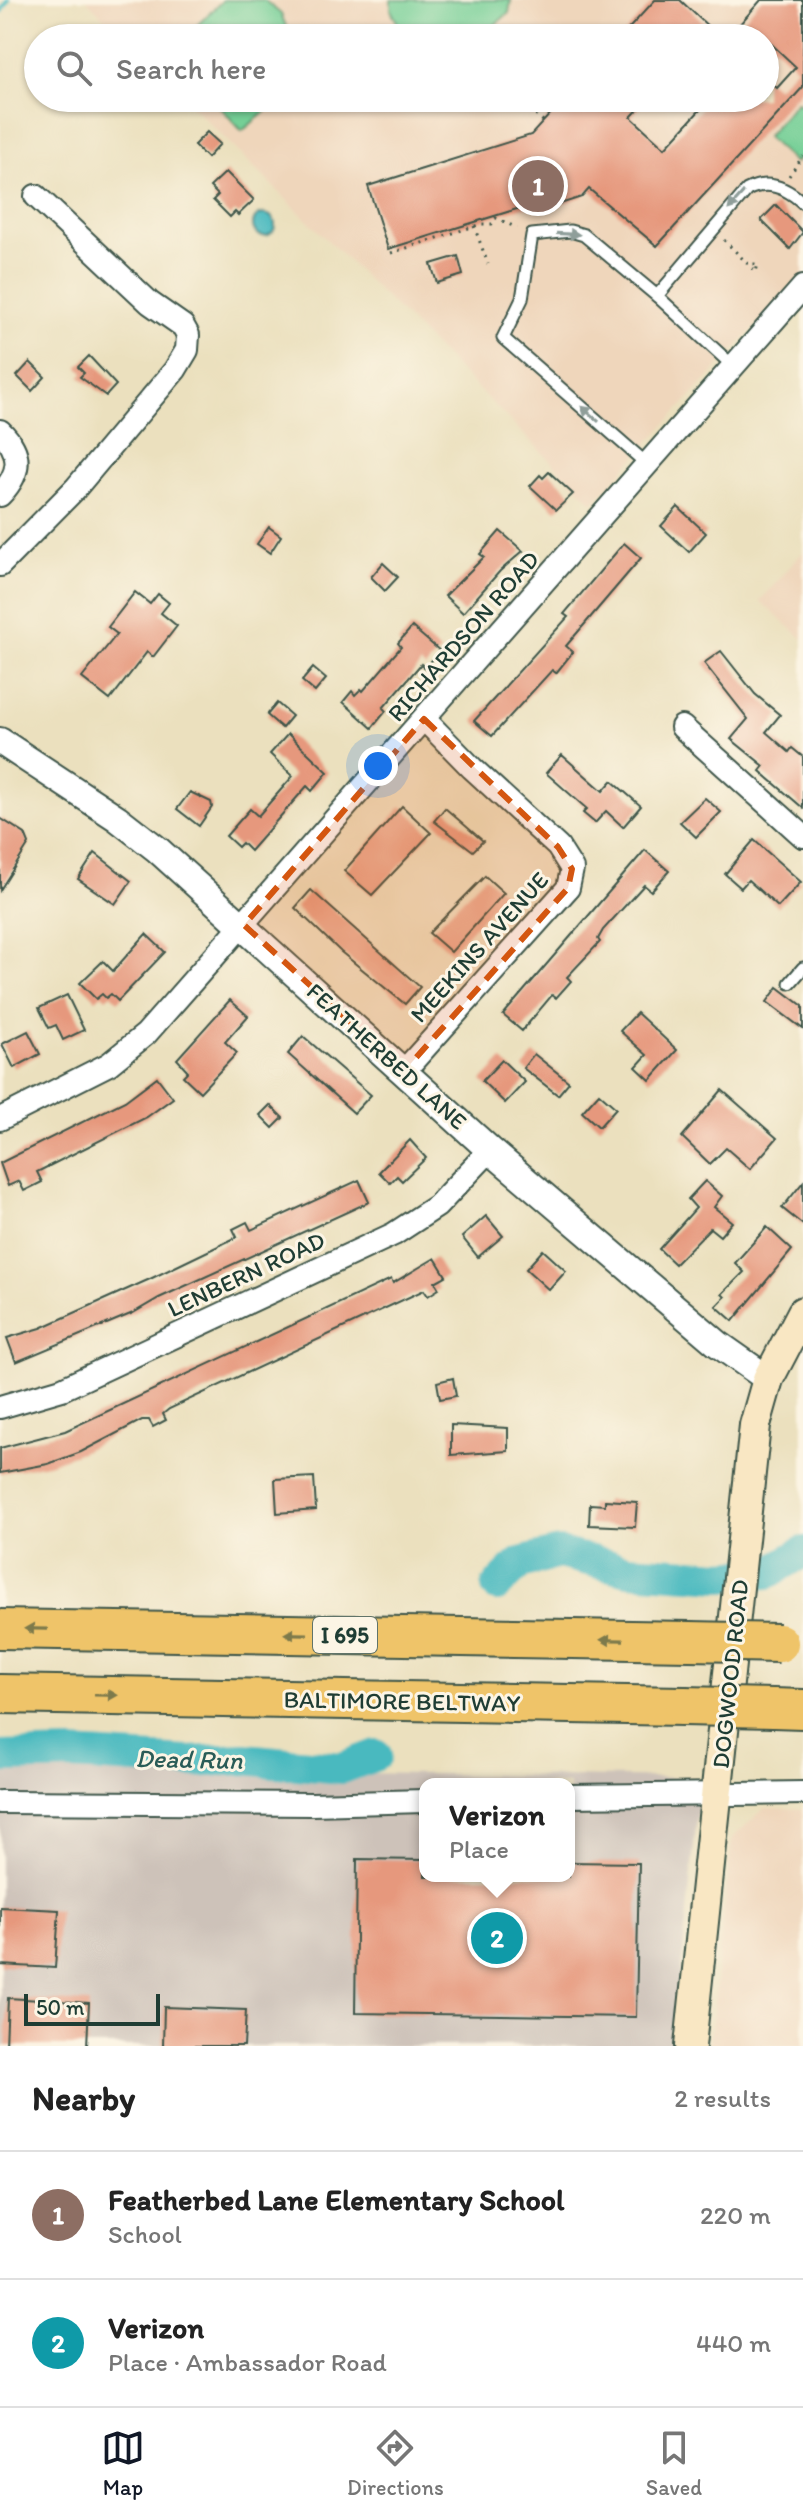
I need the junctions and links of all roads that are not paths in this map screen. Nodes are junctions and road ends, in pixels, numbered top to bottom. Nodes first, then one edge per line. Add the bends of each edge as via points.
1 (36, 196) dead end
2 (803, 203) edge
3 (803, 287) edge
4 (657, 296) junction
5 (733, 366) junction
6 (0, 431) edge
7 (648, 465) junction
8 (0, 495) edge
9 (0, 565) edge
10 (424, 719) junction
11 (682, 727) dead end
12 (0, 741) edge
13 (803, 836) edge
14 (244, 925) junction
15 (803, 968) edge
16 (790, 983) dead end
17 (404, 1071) junction
18 (0, 1119) edge
19 (490, 1150) junction
20 (803, 1312) edge
21 (768, 1379) junction
22 (0, 1407) edge
23 (0, 1629) edge
24 (791, 1644) edge
25 (0, 1694) edge
26 (788, 1708) edge
27 (717, 1792) junction
28 (803, 1793) edge
29 (575, 1796) edge
30 (419, 1801) edge
31 (0, 1802) edge
32 (690, 2046) edge

1 - 9 street via 150,303 183,326 187,350 75,489
2 -> 4 lane via 767,185 747,190
3 - 5 street, RICHARDSON ROAD
4 - 5 lane
7 -> 4 lane via 503,338 522,299 532,235 584,235
5 - 7 street, RICHARDSON ROAD
6 - 8 street via 15,448 18,461 12,483
7 - 10 street, RICHARDSON ROAD
10 - 14 street, RICHARDSON ROAD
10 - 17 street, MEEKINS AVENUE via 558,847 572,869 568,888
11 - 13 street
12 - 14 street, FEATHERBED LANE via 117,818
14 - 17 street, FEATHERBED LANE
14 - 18 street, RICHARDSON ROAD via 129,1050
15 - 16 lane
17 - 19 street, FEATHERBED LANE
19 - 21 street, FEATHERBED LANE via 718,1344
19 - 22 street, LENBERN ROAD via 437,1206 394,1234 62,1389
20 - 21 main road, DOGWOOD ROAD via 790,1347
21 - 27 main road, DOGWOOD ROAD via 755,1425
24 -> 23 highway, I 695, bridge
25 -> 26 highway, BALTIMORE BELTWAY, bridge
27 - 28 street
27 - 29 street
27 - 32 main road, DOGWOOD ROAD
30 - 31 street

